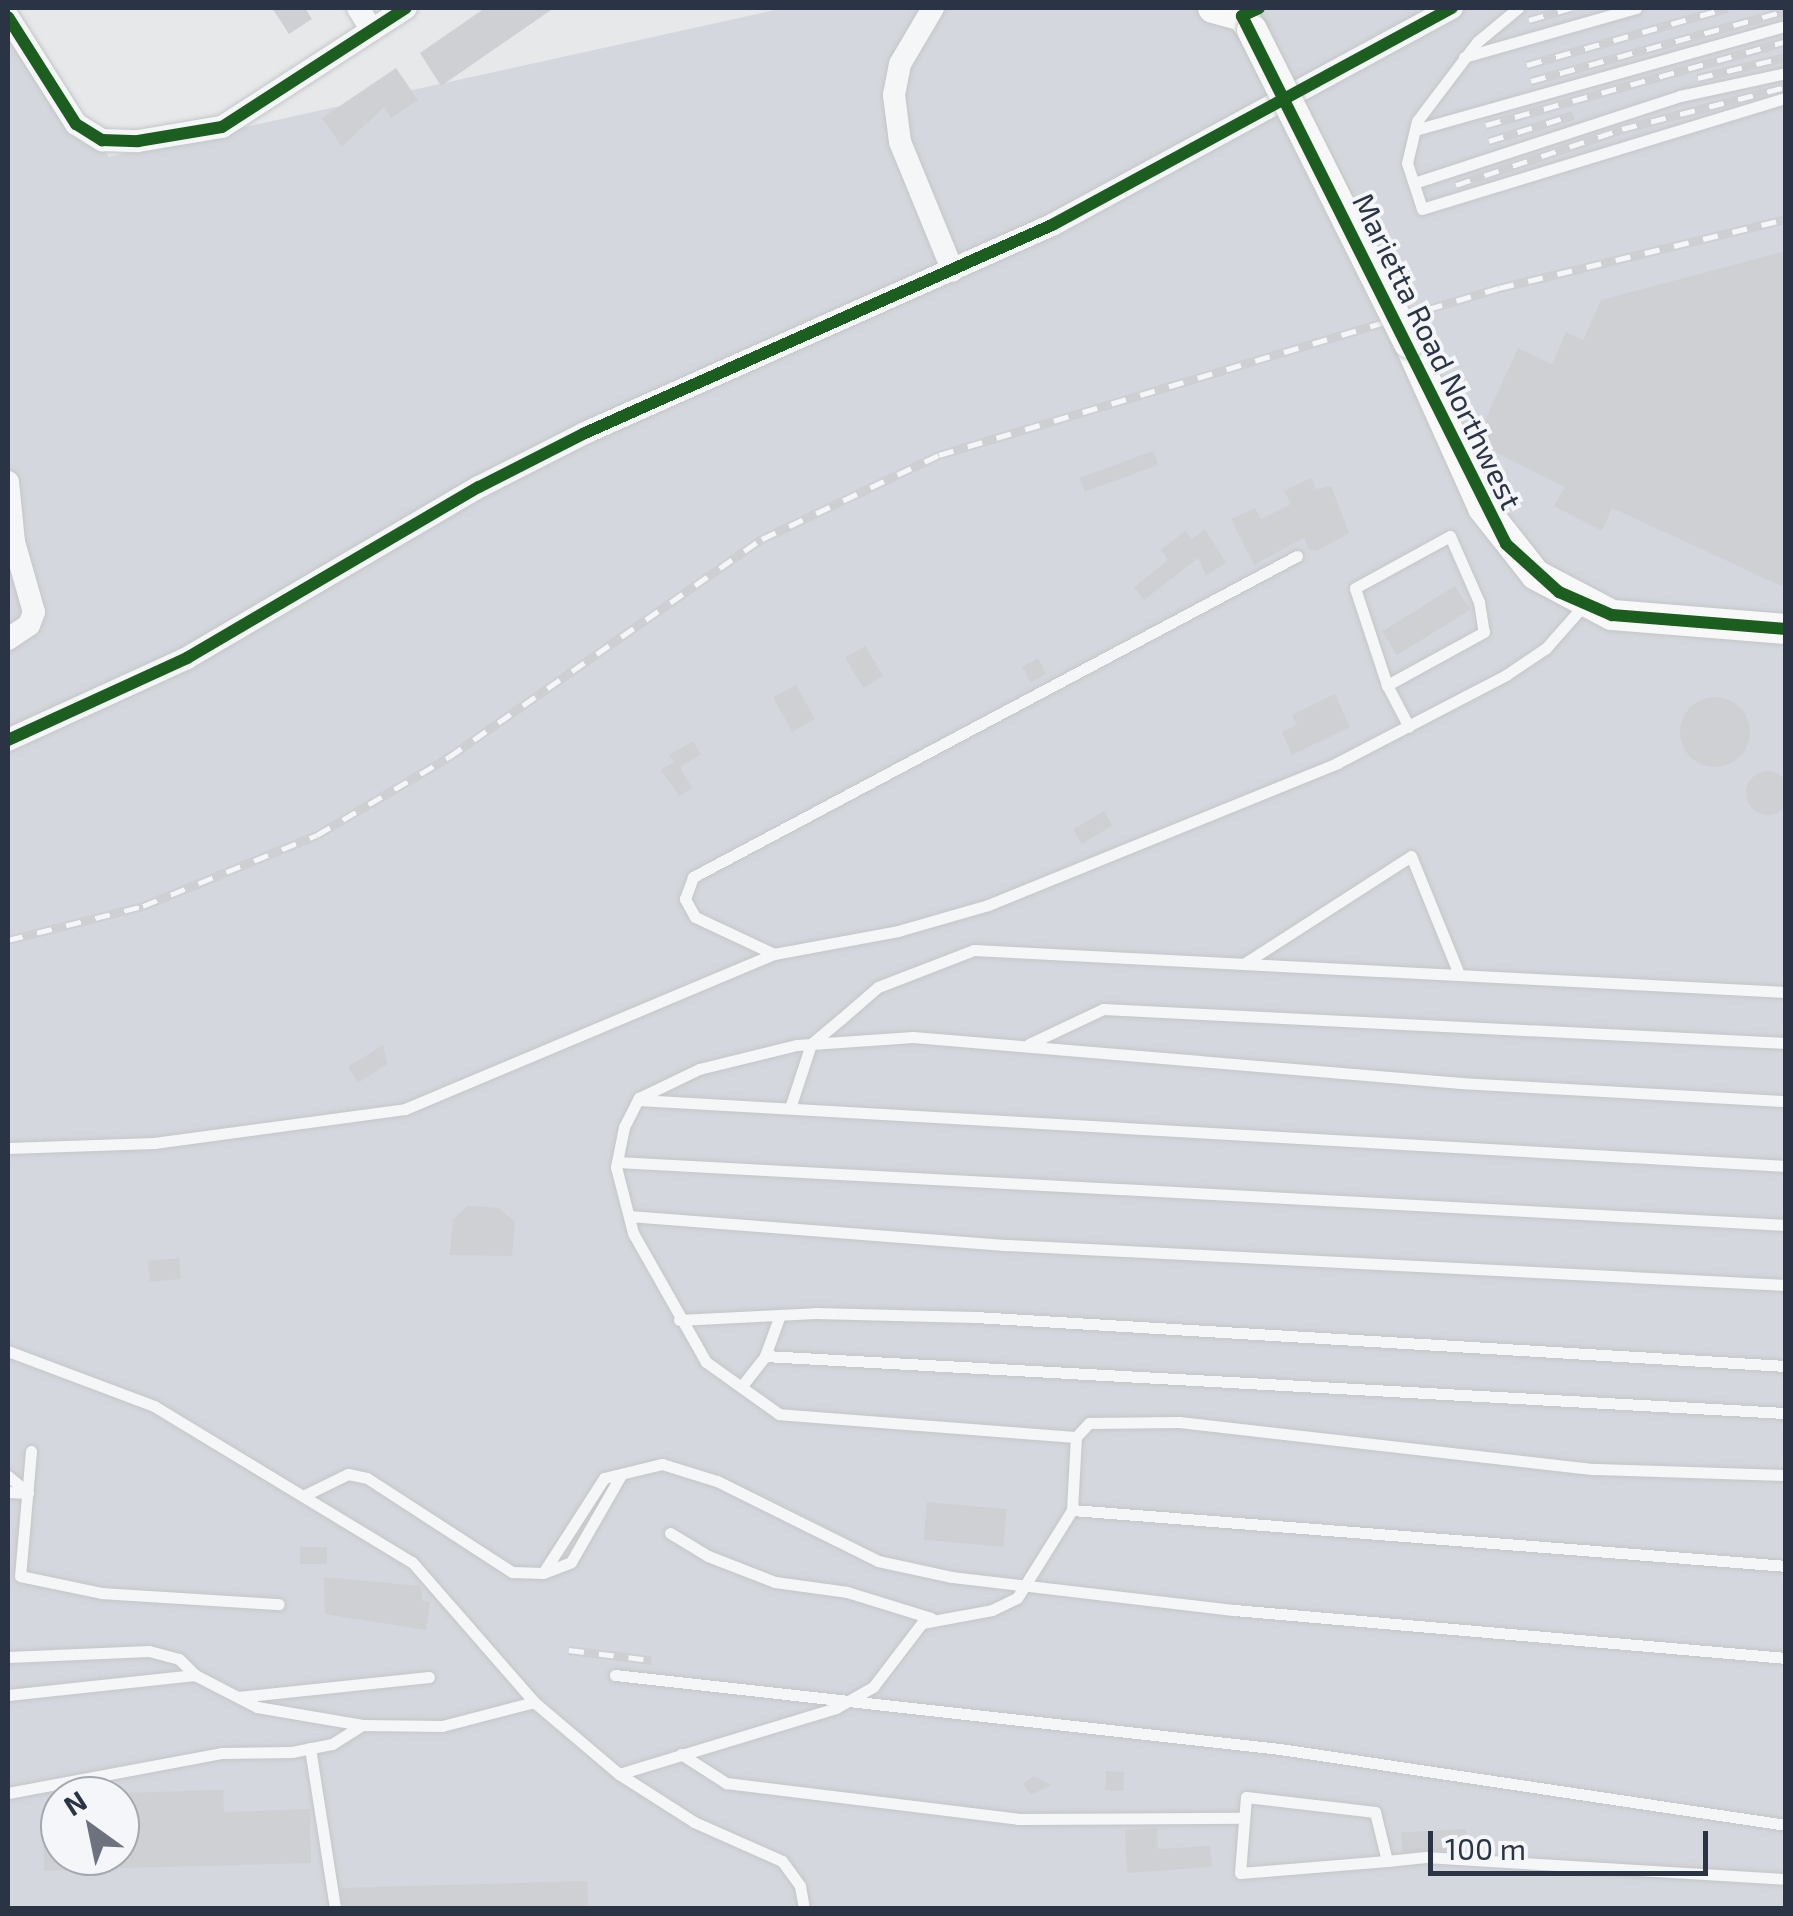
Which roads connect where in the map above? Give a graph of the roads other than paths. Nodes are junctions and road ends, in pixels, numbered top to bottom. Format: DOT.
graph roads {
  1 [pos="358,8"];
  2 [pos="406,8"];
  3 [pos="947,8"];
  4 [pos="1452,8"];
  5 [pos="1518,8"];
  6 [pos="1636,8"];
  7 [pos="930,15"];
  8 [pos="1242,15"];
  9 [pos="8,17"];
  10 [pos="1786,26"];
  11 [pos="372,30"];
  12 [pos="1464,57"];
  13 [pos="1786,73"];
  14 [pos="1786,98"];
  15 [pos="1415,130"];
  16 [pos="1414,183"];
  17 [pos="953,271"];
  18 [pos="8,482"];
  19 [pos="1297,556"];
  20 [pos="1584,604"];
  21 [pos="1786,629"];
  22 [pos="8,639"];
  23 [pos="1387,685"];
  24 [pos="1408,727"];
  25 [pos="10,733"];
  26 [pos="774,954"];
  27 [pos="1245,963"];
  28 [pos="1459,974"];
  29 [pos="1786,992"];
  30 [pos="1786,1043"];
  31 [pos="812,1044"];
  32 [pos="1025,1046"];
  33 [pos="638,1100"];
  34 [pos="1786,1101"];
  35 [pos="790,1108"];
  36 [pos="8,1148"];
  37 [pos="617,1162"];
  38 [pos="1786,1166"];
  39 [pos="628,1216"];
  40 [pos="1786,1226"];
  41 [pos="1786,1286"];
  42 [pos="780,1315"];
  43 [pos="679,1320"];
  44 [pos="8,1352"];
  45 [pos="765,1356"];
  46 [pos="1786,1366"];
  47 [pos="741,1387"];
  48 [pos="1786,1413"];
  49 [pos="1076,1436"];
  50 [pos="31,1451"];
  51 [pos="1786,1474"];
  52 [pos="621,1475"];
  53 [pos="8,1476"];
  54 [pos="8,1492"];
  55 [pos="28,1493"];
  56 [pos="303,1496"];
  57 [pos="1072,1510"];
  58 [pos="670,1533"];
  59 [pos="1786,1566"];
  60 [pos="543,1573"];
  61 [pos="1026,1584"];
  62 [pos="279,1604"];
  63 [pos="931,1618"];
  64 [pos="8,1657"];
  65 [pos="1786,1658"];
  66 [pos="195,1675"];
  67 [pos="614,1675"];
  68 [pos="429,1678"];
  69 [pos="8,1695"];
  70 [pos="234,1698"];
  71 [pos="534,1702"];
  72 [pos="846,1703"];
  73 [pos="362,1725"];
  74 [pos="310,1748"];
  75 [pos="681,1754"];
  76 [pos="619,1774"];
  77 [pos="8,1793"];
  78 [pos="1244,1818"];
  79 [pos="1786,1825"];
  80 [pos="1387,1861"];
  81 [pos="1786,1879"];
  82 [pos="335,1908"];
  83 [pos="804,1908"];
  1 -- 11 [label="street"];
  2 -- 11 [label="street"];
  3 -- 7 [label="street"];
  4 -- 17 [label="street"];
  5 -- 12 [label="lane"];
  6 -- 12 [label="lane"];
  7 -- 17 [label="street"];
  8 -- 20 [label="street, Marietta Road Northwest, bridge"];
  9 -- 11 [label="street"];
  10 -- 15 [label="lane"];
  12 -- 15 [label="lane"];
  13 -- 16 [label="lane"];
  14 -- 16 [label="lane"];
  15 -- 16 [label="lane"];
  17 -- 25 [label="street"];
  18 -- 22 [label="street"];
  19 -- 26 [label="lane"];
  20 -- 21 [label="street, Marietta Road Northwest"];
  20 -- 24 [label="lane"];
  23 -- 23 [label="lane"];
  23 -- 24 [label="lane"];
  24 -- 26 [label="lane"];
  26 -- 36 [label="lane"];
  27 -- 28 [label="lane"];
  27 -- 28 [label="lane"];
  27 -- 31 [label="lane"];
  28 -- 29 [label="lane"];
  30 -- 32 [label="lane"];
  31 -- 32 [label="lane"];
  31 -- 33 [label="lane"];
  31 -- 35 [label="lane"];
  32 -- 34 [label="lane"];
  33 -- 35 [label="lane"];
  33 -- 37 [label="lane"];
  35 -- 38 [label="lane"];
  37 -- 39 [label="lane"];
  37 -- 40 [label="lane"];
  39 -- 41 [label="lane"];
  39 -- 43 [label="lane"];
  42 -- 43 [label="lane"];
  42 -- 45 [label="lane"];
  42 -- 46 [label="lane"];
  43 -- 47 [label="lane"];
  44 -- 56 [label="lane"];
  45 -- 47 [label="lane"];
  45 -- 48 [label="lane"];
  47 -- 49 [label="lane"];
  49 -- 51 [label="lane"];
  49 -- 57 [label="lane"];
  50 -- 55 [label="lane"];
  52 -- 60 [label="lane"];
  52 -- 60 [label="lane"];
  52 -- 61 [label="lane"];
  53 -- 55 [label="lane"];
  54 -- 55 [label="lane"];
  55 -- 62 [label="lane"];
  56 -- 60 [label="lane"];
  56 -- 71 [label="lane"];
  57 -- 59 [label="lane"];
  57 -- 61 [label="lane"];
  58 -- 63 [label="lane"];
  61 -- 63 [label="lane"];
  61 -- 65 [label="lane"];
  63 -- 72 [label="lane"];
  64 -- 66 [label="lane"];
  66 -- 69 [label="lane"];
  66 -- 70 [label="lane"];
  67 -- 72 [label="lane"];
  68 -- 70 [label="lane"];
  70 -- 73 [label="lane"];
  71 -- 73 [label="lane"];
  71 -- 76 [label="lane"];
  72 -- 75 [label="lane"];
  72 -- 79 [label="lane"];
  73 -- 74 [label="lane"];
  74 -- 77 [label="lane"];
  74 -- 82 [label="lane"];
  75 -- 76 [label="lane"];
  75 -- 78 [label="lane"];
  76 -- 83 [label="lane"];
  78 -- 80 [label="lane"];
  78 -- 80 [label="lane"];
  80 -- 81 [label="lane"];
}
